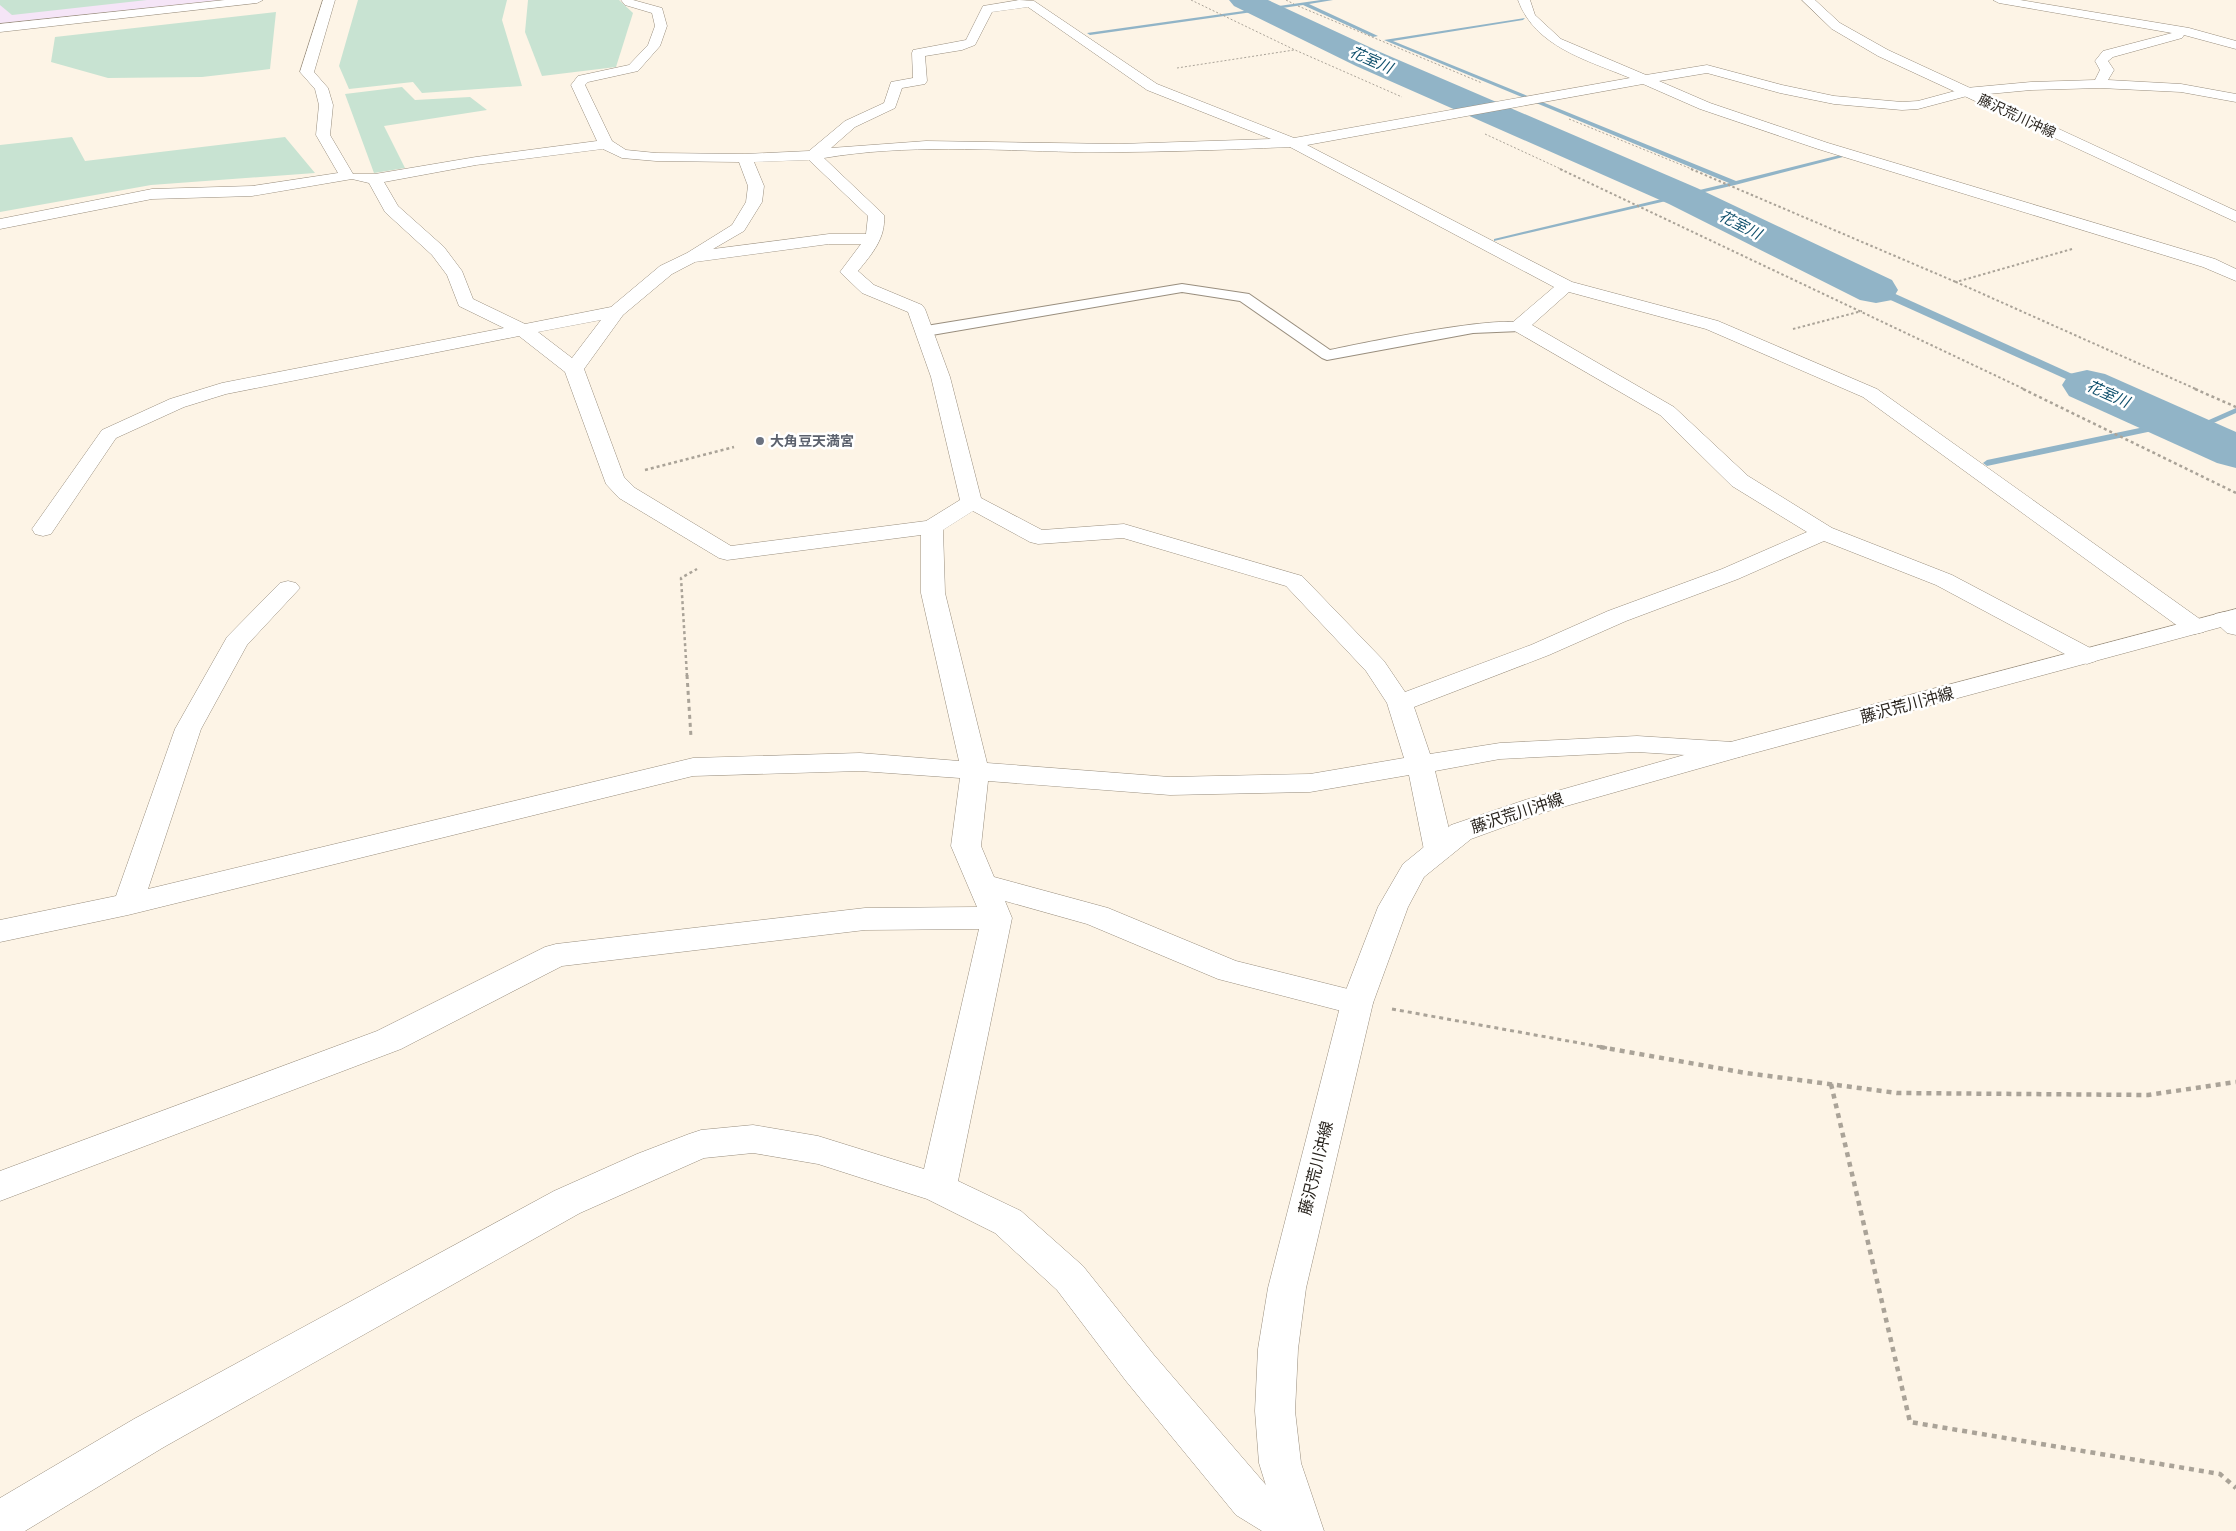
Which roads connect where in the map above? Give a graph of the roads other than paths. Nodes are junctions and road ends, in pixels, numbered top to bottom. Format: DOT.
graph roads {
  1 [pos="257,0"];
  2 [pos="330,0"];
  3 [pos="627,0"];
  4 [pos="1524,0"];
  5 [pos="1808,0"];
  6 [pos="1999,0"];
  7 [pos="1027,1"];
  8 [pos="2143,12"];
  9 [pos="0,28"];
  10 [pos="2189,32"];
  11 [pos="2236,45"];
  12 [pos="1646,80"];
  13 [pos="2100,84"];
  14 [pos="1966,92"];
  15 [pos="2236,98"];
  16 [pos="1293,143"];
  17 [pos="606,144"];
  18 [pos="813,155"];
  19 [pos="745,158"];
  20 [pos="347,176"];
  21 [pos="375,179"];
  22 [pos="2236,217"];
  23 [pos="0,224"];
  24 [pos="873,239"];
  25 [pos="691,257"];
  26 [pos="2236,276"];
  27 [pos="1566,286"];
  28 [pos="617,311"];
  29 [pos="1520,326"];
  30 [pos="524,330"];
  31 [pos="926,331"];
  32 [pos="574,369"];
  33 [pos="972,502"];
  34 [pos="932,527"];
  35 [pos="43,528"];
  36 [pos="1824,533"];
  37 [pos="288,588"];
  38 [pos="2232,621"];
  39 [pos="2195,627"];
  40 [pos="2087,656"];
  41 [pos="1400,702"];
  42 [pos="1733,750"];
  43 [pos="1420,764"];
  44 [pos="975,770"];
  45 [pos="1439,850"];
  46 [pos="981,884"];
  47 [pos="128,904"];
  48 [pos="997,918"];
  49 [pos="0,931"];
  50 [pos="1357,1003"];
  51 [pos="0,1186"];
  52 [pos="938,1188"];
  53 [pos="0,1522"];
  54 [pos="1301,1531"];
  1 -- 9 [label="street"];
  2 -- 20 [label="street"];
  3 -- 17 [label="street"];
  4 -- 12 [label="street"];
  5 -- 14 [label="street, 藤沢荒川沖線"];
  6 -- 10 [label="street"];
  7 -- 16 [label="street"];
  7 -- 18 [label="street"];
  8 -- 10 [label="street"];
  10 -- 11 [label="street"];
  10 -- 13 [label="street"];
  12 -- 14 [label="street"];
  12 -- 16 [label="street"];
  12 -- 26 [label="street"];
  13 -- 14 [label="street"];
  13 -- 15 [label="street"];
  14 -- 22 [label="street, 藤沢荒川沖線"];
  16 -- 18 [label="street"];
  16 -- 27 [label="street"];
  17 -- 19 [label="street"];
  17 -- 21 [label="street"];
  18 -- 19 [label="street"];
  18 -- 24 [label="street"];
  19 -- 25 [label="street"];
  20 -- 21 [label="street"];
  20 -- 23 [label="street"];
  21 -- 30 [label="street"];
  24 -- 25 [label="street"];
  24 -- 31 [label="street"];
  25 -- 28 [label="street"];
  27 -- 29 [label="street"];
  27 -- 39 [label="street"];
  28 -- 30 [label="street"];
  28 -- 32 [label="street"];
  29 -- 31 [label="lane"];
  29 -- 36 [label="street"];
  30 -- 32 [label="street"];
  30 -- 35 [label="street"];
  31 -- 33 [label="street"];
  32 -- 34 [label="street"];
  33 -- 34 [label="street"];
  33 -- 41 [label="street"];
  34 -- 44 [label="street"];
  36 -- 40 [label="street"];
  36 -- 41 [label="street"];
  37 -- 47 [label="street"];
  38 -- 39 [label="street, 藤沢荒川沖線"];
  39 -- 40 [label="street, 藤沢荒川沖線"];
  40 -- 42 [label="street, 藤沢荒川沖線"];
  41 -- 43 [label="street"];
  42 -- 43 [label="street"];
  42 -- 45 [label="street, 藤沢荒川沖線"];
  43 -- 44 [label="street"];
  43 -- 45 [label="street"];
  44 -- 46 [label="street"];
  44 -- 47 [label="street"];
  45 -- 50 [label="street, 藤沢荒川沖線"];
  46 -- 48 [label="street"];
  46 -- 50 [label="street"];
  47 -- 49 [label="street"];
  48 -- 51 [label="street"];
  48 -- 52 [label="street"];
  50 -- 54 [label="street, 藤沢荒川沖線"];
  52 -- 53 [label="street"];
  52 -- 54 [label="street"];
}
